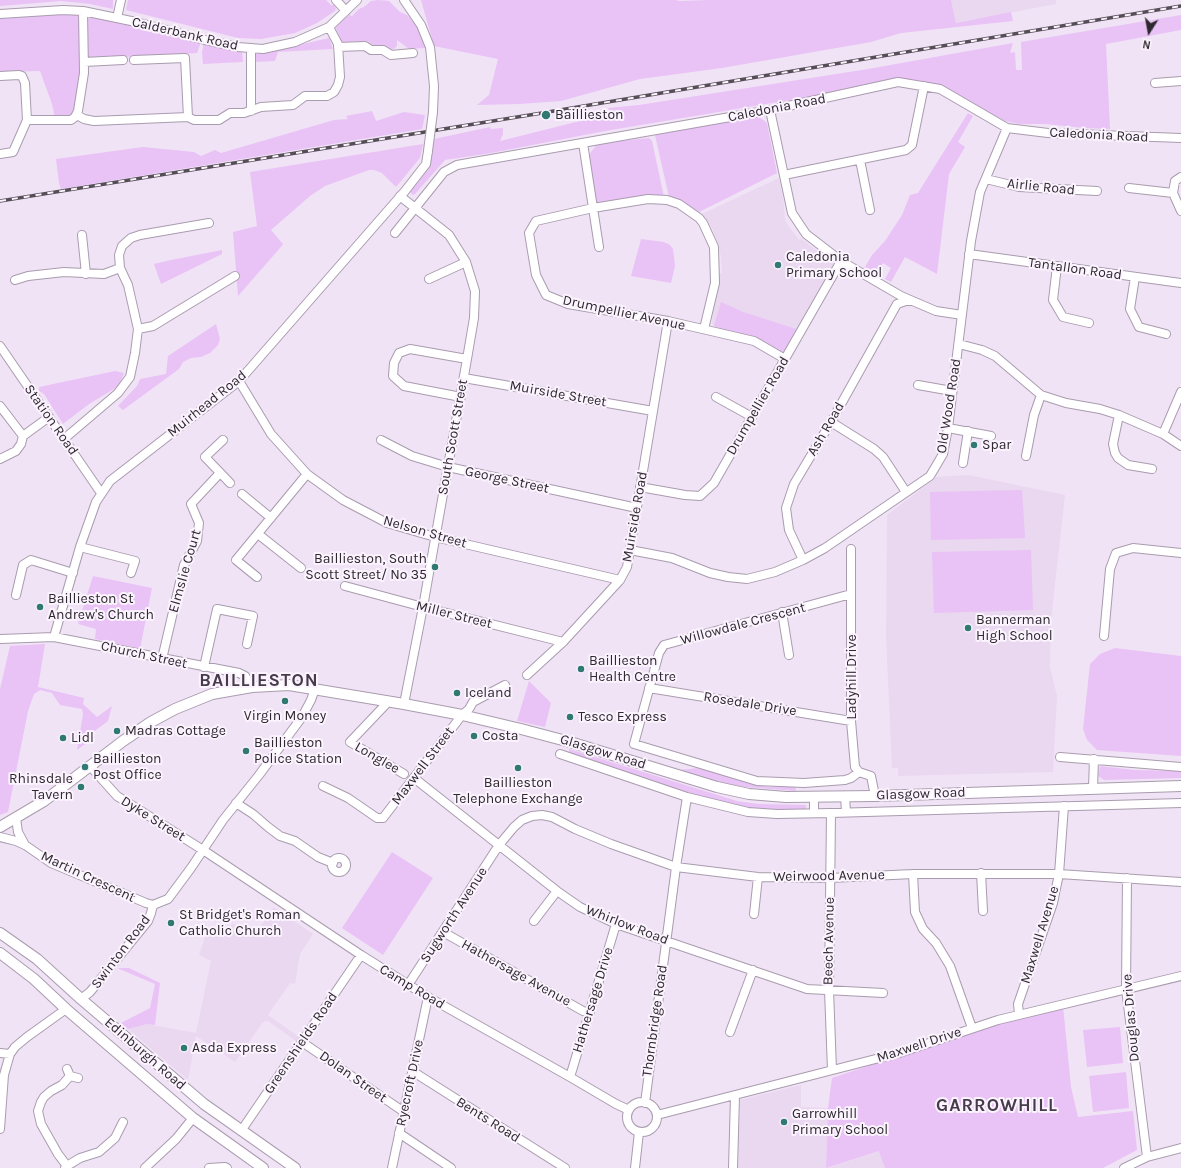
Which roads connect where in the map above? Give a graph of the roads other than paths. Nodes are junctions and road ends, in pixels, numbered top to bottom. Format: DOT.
graph roads {
  1 [pos="121,0"];
  2 [pos="336,0"];
  3 [pos="357,0"];
  4 [pos="404,0"];
  5 [pos="83,11"];
  6 [pos="346,11"];
  7 [pos="0,14"];
  8 [pos="117,18"];
  9 [pos="329,27"];
  10 [pos="338,47"];
  11 [pos="250,48"];
  12 [pos="413,53"];
  13 [pos="123,60"];
  14 [pos="134,60"];
  15 [pos="84,62"];
  16 [pos="0,76"];
  17 [pos="1181,81"];
  18 [pos="1155,83"];
  19 [pos="924,86"];
  20 [pos="770,110"];
  21 [pos="251,112"];
  22 [pos="76,115"];
  23 [pos="188,117"];
  24 [pos="27,120"];
  25 [pos="1007,128"];
  26 [pos="1181,138"];
  27 [pos="583,143"];
  28 [pos="0,154"];
  29 [pos="860,160"];
  30 [pos="784,176"];
  31 [pos="1181,177"];
  32 [pos="986,179"];
  33 [pos="1129,188"];
  34 [pos="1097,191"];
  35 [pos="1173,193"];
  36 [pos="400,196"];
  37 [pos="415,208"];
  38 [pos="593,208"];
  39 [pos="870,210"];
  40 [pos="1181,211"];
  41 [pos="209,223"];
  42 [pos="396,233"];
  43 [pos="82,235"];
  44 [pos="599,247"];
  45 [pos="969,254"];
  46 [pos="841,260"];
  47 [pos="466,262"];
  48 [pos="1057,266"];
  49 [pos="120,268"];
  50 [pos="86,274"];
  51 [pos="235,276"];
  52 [pos="1135,277"];
  53 [pos="429,279"];
  54 [pos="15,280"];
  55 [pos="1181,283"];
  56 [pos="894,292"];
  57 [pos="910,300"];
  58 [pos="897,304"];
  59 [pos="962,315"];
  60 [pos="668,321"];
  61 [pos="1090,323"];
  62 [pos="138,329"];
  63 [pos="704,329"];
  64 [pos="1166,334"];
  65 [pos="959,344"];
  66 [pos="0,347"];
  67 [pos="467,359"];
  68 [pos="785,359"];
  69 [pos="464,378"];
  70 [pos="239,381"];
  71 [pos="918,385"];
  72 [pos="952,392"];
  73 [pos="1181,392"];
  74 [pos="1041,395"];
  75 [pos="461,397"];
  76 [pos="716,397"];
  77 [pos="0,406"];
  78 [pos="653,410"];
  79 [pos="1119,415"];
  80 [pos="49,417"];
  81 [pos="752,417"];
  82 [pos="831,422"];
  83 [pos="948,428"];
  84 [pos="968,431"];
  85 [pos="1163,434"];
  86 [pos="23,436"];
  87 [pos="992,436"];
  88 [pos="64,438"];
  89 [pos="223,440"];
  90 [pos="381,440"];
  91 [pos="1181,446"];
  92 [pos="1029,452"];
  93 [pos="0,459"];
  94 [pos="963,464"];
  95 [pos="448,467"];
  96 [pos="1147,471"];
  97 [pos="220,473"];
  98 [pos="307,474"];
  99 [pos="230,483"];
  100 [pos="640,487"];
  101 [pos="906,492"];
  102 [pos="101,493"];
  103 [pos="242,494"];
  104 [pos="637,508"];
  105 [pos="271,518"];
  106 [pos="258,534"];
  107 [pos="435,537"];
  108 [pos="80,547"];
  109 [pos="851,548"];
  110 [pos="630,550"];
  111 [pos="1181,553"];
  112 [pos="803,560"];
  113 [pos="301,568"];
  114 [pos="73,573"];
  115 [pos="131,573"];
  116 [pos="257,577"];
  117 [pos="620,580"];
  118 [pos="345,586"];
  119 [pos="852,594"];
  120 [pos="16,595"];
  121 [pos="423,607"];
  122 [pos="782,612"];
  123 [pos="1104,636"];
  124 [pos="54,637"];
  125 [pos="0,639"];
  126 [pos="563,642"];
  127 [pos="247,644"];
  128 [pos="789,655"];
  129 [pos="162,659"];
  130 [pos="204,667"];
  131 [pos="526,675"];
  132 [pos="505,685"];
  133 [pos="252,688"];
  134 [pos="649,688"];
  135 [pos="315,689"];
  136 [pos="389,701"];
  137 [pos="404,704"];
  138 [pos="462,715"];
  139 [pos="851,721"];
  140 [pos="560,754"];
  141 [pos="1060,756"];
  142 [pos="1094,759"];
  143 [pos="90,766"];
  144 [pos="1181,767"];
  145 [pos="859,772"];
  146 [pos="404,774"];
  147 [pos="414,778"];
  148 [pos="323,786"];
  149 [pos="1181,786"];
  150 [pos="1093,788"];
  151 [pos="814,796"];
  152 [pos="845,796"];
  153 [pos="875,796"];
  154 [pos="687,797"];
  155 [pos="236,803"];
  156 [pos="1181,803"];
  157 [pos="1064,806"];
  158 [pos="846,812"];
  159 [pos="814,813"];
  160 [pos="831,813"];
  161 [pos="16,818"];
  162 [pos="0,827"];
  163 [pos="0,837"];
  164 [pos="25,845"];
  165 [pos="499,845"];
  166 [pos="204,850"];
  167 [pos="333,863"];
  168 [pos="676,867"];
  169 [pos="981,873"];
  170 [pos="913,874"];
  171 [pos="1059,874"];
  172 [pos="758,877"];
  173 [pos="830,878"];
  174 [pos="1126,878"];
  175 [pos="1181,882"];
  176 [pos="557,891"];
  177 [pos="153,905"];
  178 [pos="983,911"];
  179 [pos="754,914"];
  180 [pos="534,921"];
  181 [pos="616,924"];
  182 [pos="443,932"];
  183 [pos="0,934"];
  184 [pos="666,941"];
  185 [pos="0,953"];
  186 [pos="361,955"];
  187 [pos="753,970"];
  188 [pos="1181,976"];
  189 [pos="408,985"];
  190 [pos="1126,989"];
  191 [pos="829,990"];
  192 [pos="883,993"];
  193 [pos="428,997"];
  194 [pos="82,999"];
  195 [pos="66,1009"];
  196 [pos="590,1013"];
  197 [pos="1019,1014"];
  198 [pos="972,1028"];
  199 [pos="730,1032"];
  200 [pos="302,1042"];
  201 [pos="0,1053"];
  202 [pos="10,1054"];
  203 [pos="832,1070"];
  204 [pos="412,1071"];
  205 [pos="72,1074"];
  206 [pos="570,1077"];
  207 [pos="735,1096"];
  208 [pos="645,1103"];
  209 [pos="204,1104"];
  210 [pos="629,1110"];
  211 [pos="404,1112"];
  212 [pos="657,1115"];
  213 [pos="193,1118"];
  214 [pos="123,1122"];
  215 [pos="0,1129"];
  216 [pos="241,1131"];
  217 [pos="640,1132"];
  218 [pos="399,1133"];
  219 [pos="260,1144"];
  220 [pos="1181,1148"];
  221 [pos="1147,1157"];
  222 [pos="249,1158"];
  223 [pos="66,1167"];
  224 [pos="145,1168"];
  225 [pos="209,1168"];
  226 [pos="227,1168"];
  227 [pos="263,1168"];
  228 [pos="295,1168"];
  229 [pos="392,1168"];
  230 [pos="451,1168"];
  231 [pos="565,1168"];
  232 [pos="636,1168"];
  233 [pos="733,1168"];
  234 [pos="1124,1168"];
  1 -- 8 [label="street"];
  2 -- 6 [label="street"];
  3 -- 6 [label="street, Calderbank Road"];
  4 -- 36 [label="street, Muirhead Road, bridge"];
  5 -- 7 [label="street, Calderbank Road"];
  5 -- 8 [label="street, Calderbank Road"];
  5 -- 15 [label="street"];
  6 -- 9 [label="street, Calderbank Road"];
  8 -- 11 [label="street, Calderbank Road"];
  9 -- 10 [label="street"];
  9 -- 11 [label="street, Calderbank Road"];
  10 -- 12 [label="street"];
  10 -- 21 [label="street"];
  11 -- 21 [label="street"];
  13 -- 15 [label="street"];
  14 -- 23 [label="street"];
  15 -- 22 [label="street"];
  16 -- 24 [label="street"];
  17 -- 18 [label="street"];
  19 -- 20 [label="street, Caledonia Road"];
  19 -- 25 [label="street, Caledonia Road"];
  19 -- 29 [label="street"];
  20 -- 27 [label="street, Caledonia Road"];
  20 -- 30 [label="street"];
  21 -- 23 [label="street"];
  22 -- 23 [label="street"];
  22 -- 24 [label="street"];
  24 -- 28 [label="street"];
  25 -- 26 [label="street, Caledonia Road"];
  25 -- 32 [label="street, Old Wood Road"];
  27 -- 37 [label="street, Caledonia Road"];
  27 -- 38 [label="street"];
  29 -- 30 [label="street"];
  29 -- 39 [label="street"];
  30 -- 46 [label="street"];
  31 -- 35 [label="street"];
  32 -- 34 [label="street, Airlie Road"];
  32 -- 45 [label="street, Old Wood Road"];
  33 -- 35 [label="street"];
  35 -- 40 [label="street"];
  36 -- 37 [label="street, South Scott Street"];
  36 -- 70 [label="street, Muirhead Road"];
  37 -- 42 [label="street, Caledonia Road"];
  37 -- 47 [label="street, South Scott Street"];
  38 -- 44 [label="street"];
  38 -- 60 [label="street, Drumpellier Avenue"];
  38 -- 63 [label="street, Drumpellier Avenue"];
  41 -- 49 [label="street"];
  43 -- 50 [label="street"];
  45 -- 48 [label="street, Tantallon Road"];
  45 -- 59 [label="street, Old Wood Road"];
  46 -- 56 [label="street"];
  46 -- 68 [label="street, Drumpellier Road"];
  47 -- 53 [label="street"];
  47 -- 67 [label="street, South Scott Street"];
  48 -- 52 [label="street, Tantallon Road"];
  48 -- 61 [label="street"];
  49 -- 50 [label="street"];
  49 -- 62 [label="street"];
  50 -- 54 [label="street"];
  51 -- 62 [label="street"];
  52 -- 55 [label="street, Tantallon Road"];
  52 -- 64 [label="street"];
  56 -- 57 [label="street"];
  56 -- 58 [label="street"];
  57 -- 58 [label="street"];
  57 -- 59 [label="street"];
  58 -- 82 [label="street, Ash Road"];
  59 -- 65 [label="street, Old Wood Road"];
  60 -- 63 [label="street, Drumpellier Avenue"];
  60 -- 78 [label="street, Muirside Road"];
  62 -- 88 [label="street"];
  63 -- 68 [label="street, Drumpellier Avenue"];
  65 -- 72 [label="street, Old Wood Road"];
  65 -- 74 [label="street"];
  66 -- 80 [label="street, Station Road"];
  67 -- 69 [label="street, South Scott Street"];
  67 -- 75 [label="street"];
  68 -- 81 [label="street, Drumpellier Road"];
  69 -- 75 [label="street, South Scott Street"];
  69 -- 78 [label="street, Muirside Street"];
  70 -- 98 [label="street, Nelson Street"];
  70 -- 102 [label="street, Muirhead Road"];
  71 -- 72 [label="street"];
  72 -- 83 [label="street, Old Wood Road"];
  73 -- 85 [label="street"];
  74 -- 79 [label="street"];
  74 -- 92 [label="street"];
  75 -- 95 [label="street, South Scott Street"];
  76 -- 81 [label="street"];
  77 -- 86 [label="street"];
  78 -- 100 [label="street, Muirside Road"];
  79 -- 85 [label="street"];
  79 -- 96 [label="street"];
  80 -- 86 [label="street"];
  80 -- 88 [label="street, Station Road"];
  81 -- 100 [label="street, Drumpellier Road"];
  82 -- 101 [label="street"];
  82 -- 112 [label="street, Ash Road"];
  83 -- 84 [label="street"];
  83 -- 101 [label="street, Old Wood Road"];
  84 -- 87 [label="street"];
  84 -- 94 [label="street"];
  85 -- 91 [label="street"];
  86 -- 93 [label="street"];
  88 -- 102 [label="street, Station Road"];
  89 -- 97 [label="street"];
  90 -- 95 [label="street, George Street"];
  95 -- 104 [label="street, George Street"];
  95 -- 107 [label="street, South Scott Street"];
  97 -- 99 [label="street"];
  97 -- 129 [label="street, Elmslie Court"];
  98 -- 105 [label="street"];
  98 -- 107 [label="street, Nelson Street"];
  100 -- 104 [label="street, Muirside Road"];
  101 -- 112 [label="street, Old Wood Road"];
  102 -- 108 [label="street, Muirhead Road"];
  103 -- 105 [label="street"];
  104 -- 110 [label="street, Muirside Road"];
  105 -- 106 [label="street"];
  106 -- 113 [label="street"];
  106 -- 116 [label="street"];
  107 -- 117 [label="street, Nelson Street"];
  107 -- 121 [label="street, South Scott Street"];
  108 -- 114 [label="street, Muirhead Road"];
  108 -- 115 [label="street"];
  109 -- 119 [label="street, Ladyhill Drive"];
  110 -- 112 [label="street, Old Wood Road"];
  110 -- 117 [label="street, Muirside Road"];
  111 -- 123 [label="street"];
  114 -- 120 [label="street"];
  114 -- 124 [label="street, Muirhead Road"];
  117 -- 126 [label="street, Muirside Road"];
  118 -- 121 [label="street, Miller Street"];
  119 -- 122 [label="street, Willowdale Crescent"];
  119 -- 139 [label="street, Ladyhill Drive"];
  121 -- 126 [label="street, Miller Street"];
  121 -- 137 [label="street, South Scott Street"];
  122 -- 128 [label="street"];
  122 -- 134 [label="street, Willowdale Crescent"];
  124 -- 125 [label="street, Church Street"];
  124 -- 129 [label="street, Church Street"];
  126 -- 131 [label="street, Muirside Road"];
  127 -- 130 [label="street"];
  129 -- 130 [label="street, Church Street"];
  130 -- 133 [label="street, Church Street"];
  132 -- 138 [label="street, Maxwell Street"];
  133 -- 135 [label="main road, Glasgow Road"];
  133 -- 143 [label="main road, Glasgow Road"];
  134 -- 139 [label="street, Rosedale Drive"];
  134 -- 145 [label="street, Willowdale Crescent"];
  135 -- 136 [label="main road, Glasgow Road"];
  135 -- 155 [label="street, Swinton Road"];
  136 -- 137 [label="main road, Glasgow Road"];
  136 -- 146 [label="street, Longlee"];
  137 -- 138 [label="main road, Glasgow Road"];
  138 -- 147 [label="street, Maxwell Street"];
  138 -- 151 [label="main road, Glasgow Road"];
  139 -- 145 [label="street, Ladyhill Drive"];
  140 -- 154 [label="street, Glasgow Road"];
  141 -- 142 [label="street"];
  142 -- 144 [label="street"];
  142 -- 150 [label="street"];
  143 -- 161 [label="main road, Glasgow Road"];
  143 -- 166 [label="street, Dyke Street"];
  145 -- 153 [label="street"];
  147 -- 148 [label="street, Maxwell Street"];
  147 -- 165 [label="street, Whirlow Road"];
  149 -- 150 [label="main road, Glasgow Road"];
  150 -- 153 [label="main road, Glasgow Road"];
  151 -- 152 [label="main road, Glasgow Road"];
  151 -- 159 [label="street"];
  152 -- 153 [label="main road, Glasgow Road"];
  152 -- 158 [label="street"];
  154 -- 159 [label="street, Glasgow Road"];
  154 -- 168 [label="street, Thornbridge Road"];
  155 -- 166 [label="street, Swinton Road"];
  155 -- 167 [label="street"];
  156 -- 157 [label="street, Glasgow Road"];
  157 -- 158 [label="street, Glasgow Road"];
  157 -- 171 [label="street, Maxwell Avenue"];
  158 -- 160 [label="street, Glasgow Road"];
  159 -- 160 [label="street, Glasgow Road"];
  160 -- 173 [label="street, Beech Avenue"];
  161 -- 162 [label="main road, Glasgow Road"];
  161 -- 164 [label="street, Martin Crescent"];
  163 -- 164 [label="street, Martin Crescent"];
  164 -- 177 [label="street, Martin Crescent"];
  165 -- 168 [label="street, Weirwood Avenue"];
  165 -- 176 [label="street, Whirlow Road"];
  165 -- 182 [label="street, Sugworth Avenue"];
  166 -- 177 [label="street, Swinton Road"];
  166 -- 186 [label="street, Camp Road"];
  168 -- 172 [label="street, Weirwood Avenue"];
  168 -- 184 [label="street, Thornbridge Road"];
  169 -- 170 [label="street, Weirwood Avenue"];
  169 -- 171 [label="street, Weirwood Avenue"];
  169 -- 178 [label="street"];
  170 -- 173 [label="street, Weirwood Avenue"];
  170 -- 198 [label="street"];
  171 -- 174 [label="street, Weirwood Avenue"];
  171 -- 197 [label="street, Maxwell Avenue"];
  172 -- 173 [label="street, Weirwood Avenue"];
  172 -- 179 [label="street"];
  173 -- 191 [label="street, Beech Avenue"];
  174 -- 175 [label="street, Weirwood Avenue"];
  174 -- 190 [label="street, Douglas Drive"];
  176 -- 180 [label="street"];
  176 -- 181 [label="street, Whirlow Road"];
  177 -- 194 [label="street, Swinton Road"];
  181 -- 184 [label="street, Whirlow Road"];
  181 -- 196 [label="street, Hathersage Drive"];
  182 -- 189 [label="street, Sugworth Avenue"];
  182 -- 196 [label="street, Hathersage Avenue"];
  183 -- 194 [label="main road, Edinburgh Road"];
  184 -- 187 [label="street, Whirlow Road"];
  184 -- 208 [label="street, Thornbridge Road"];
  185 -- 195 [label="main road, Edinburgh Road"];
  186 -- 189 [label="street, Camp Road"];
  186 -- 200 [label="street, Greenshields Road"];
  187 -- 191 [label="street, Whirlow Road"];
  187 -- 199 [label="street"];
  188 -- 190 [label="street, Maxwell Drive"];
  189 -- 193 [label="street, Camp Road"];
  190 -- 197 [label="street, Maxwell Drive"];
  190 -- 221 [label="street, Douglas Drive"];
  191 -- 192 [label="street, Whirlow Road"];
  191 -- 203 [label="street, Beech Avenue"];
  193 -- 204 [label="street, Ryecroft Drive"];
  193 -- 206 [label="street, Camp Road"];
  194 -- 195 [label="main road"];
  194 -- 209 [label="main road, Edinburgh Road"];
  195 -- 202 [label="street"];
  195 -- 213 [label="main road, Edinburgh Road"];
  196 -- 206 [label="street, Hathersage Drive"];
  197 -- 198 [label="street, Maxwell Drive"];
  198 -- 203 [label="street, Maxwell Drive"];
  200 -- 211 [label="street, Dolan Street"];
  200 -- 216 [label="street, Greenshields Road"];
  201 -- 202 [label="street"];
  202 -- 215 [label="street"];
  203 -- 207 [label="street, Maxwell Drive"];
  204 -- 211 [label="street, Ryecroft Drive"];
  204 -- 231 [label="street, Bents Road"];
  205 -- 223 [label="street"];
  206 -- 210 [label="street, Camp Road"];
  207 -- 212 [label="street, Maxwell Drive"];
  207 -- 233 [label="street"];
  208 -- 210 [label="street"];
  208 -- 212 [label="street"];
  209 -- 213 [label="main road"];
  209 -- 216 [label="main road, Edinburgh Road"];
  210 -- 217 [label="street"];
  211 -- 218 [label="street, Ryecroft Drive"];
  212 -- 217 [label="street"];
  213 -- 222 [label="main road, Edinburgh Road"];
  213 -- 224 [label="street"];
  214 -- 223 [label="street"];
  216 -- 219 [label="main road, Edinburgh Road"];
  217 -- 232 [label="street"];
  218 -- 229 [label="street, Ryecroft Drive"];
  218 -- 230 [label="street"];
  219 -- 222 [label="main road"];
  219 -- 228 [label="main road, Edinburgh Road"];
  220 -- 221 [label="street"];
  221 -- 234 [label="street"];
  222 -- 227 [label="main road, Edinburgh Road"];
  225 -- 226 [label="street"];
}
